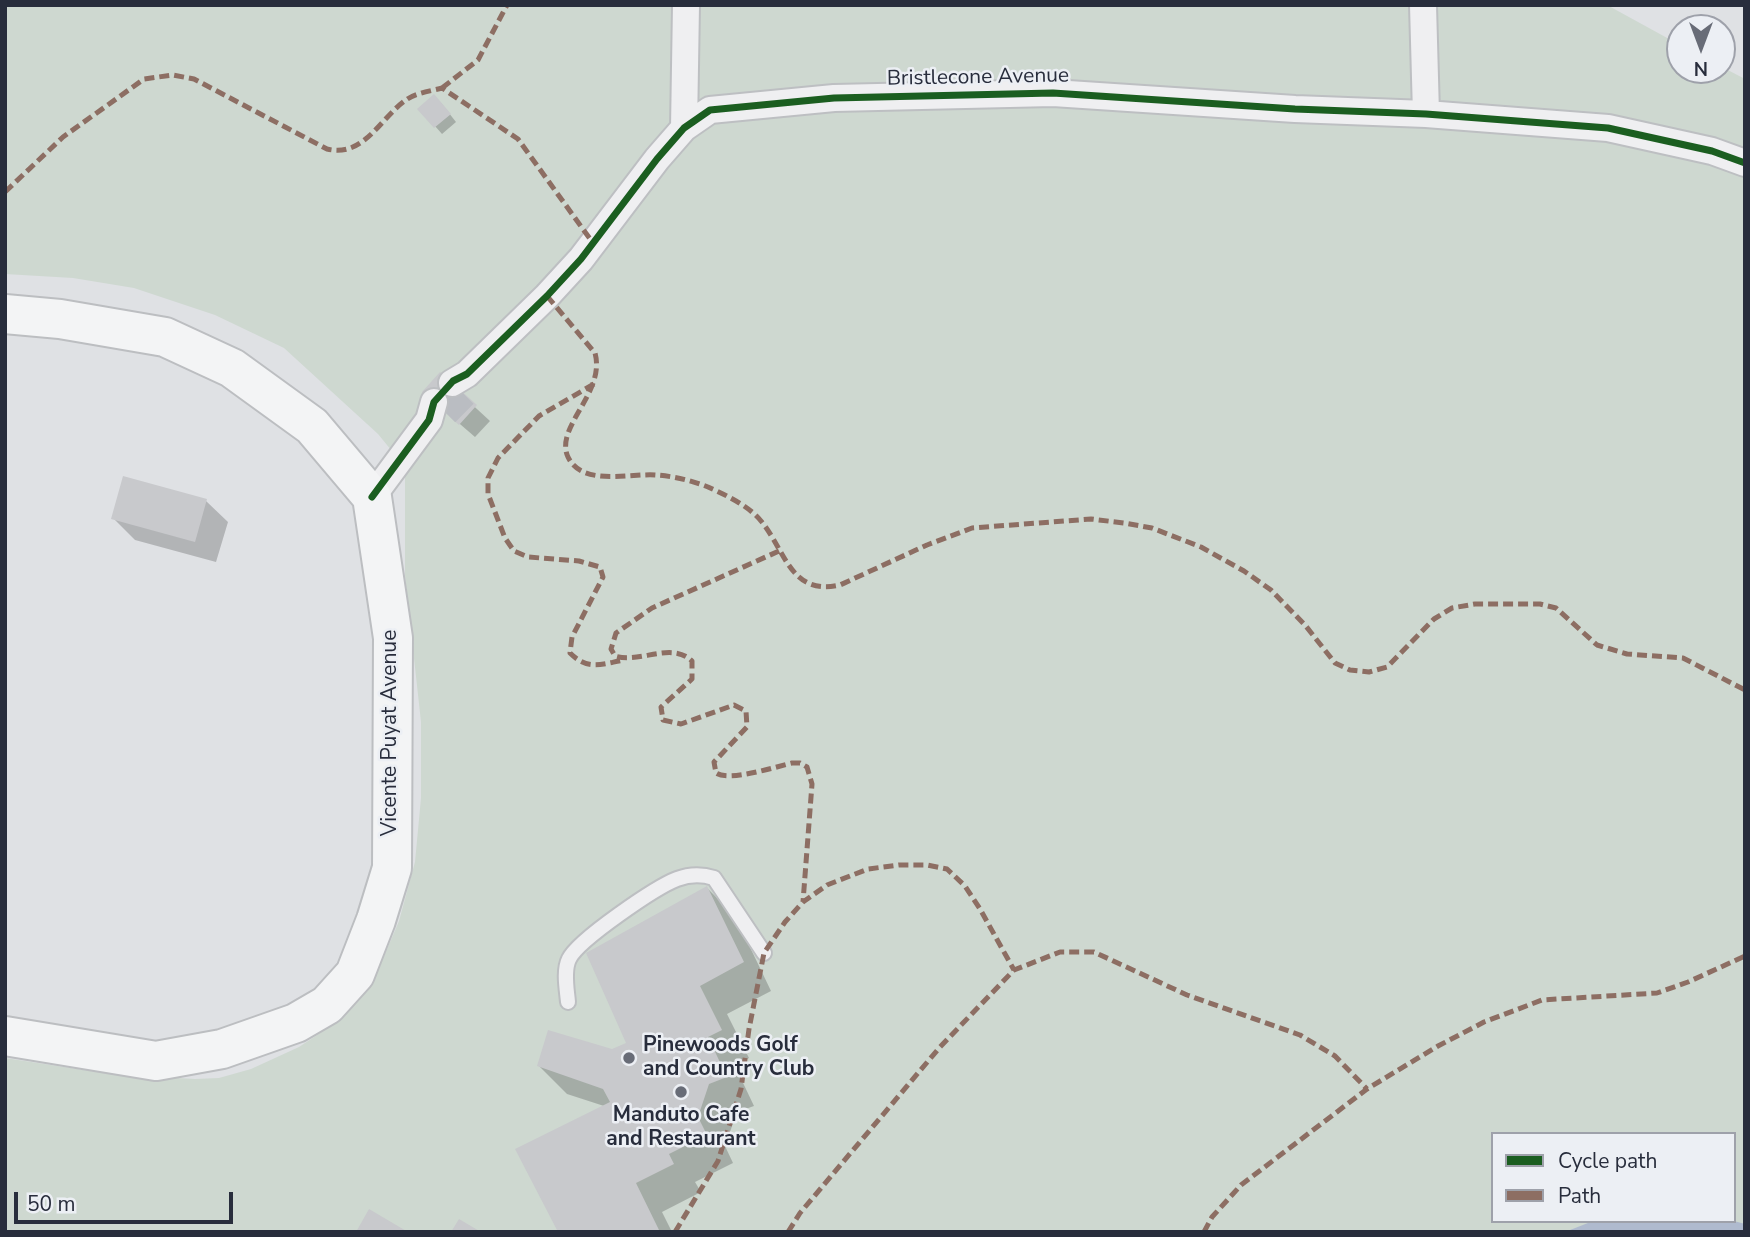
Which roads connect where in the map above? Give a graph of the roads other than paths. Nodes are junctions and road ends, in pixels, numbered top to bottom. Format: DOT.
graph roads {
  1 [pos="686,5"];
  2 [pos="1423,5"];
  3 [pos="1426,114"];
  4 [pos="684,128"];
  5 [pos="1745,163"];
  6 [pos="5,314"];
  7 [pos="372,497"];
  8 [pos="764,953"];
  9 [pos="568,1002"];
  10 [pos="5,1036"];
  1 -- 4 [label="street"];
  2 -- 3 [label="street"];
  3 -- 4 [label="street, Bristlecone Avenue"];
  3 -- 5 [label="street, Bristlecone Avenue"];
  4 -- 7 [label="street, Bristlecone Avenue"];
  6 -- 7 [label="main road"];
  7 -- 10 [label="main road, Vicente Puyat Avenue"];
  8 -- 9 [label="lane"];
}
